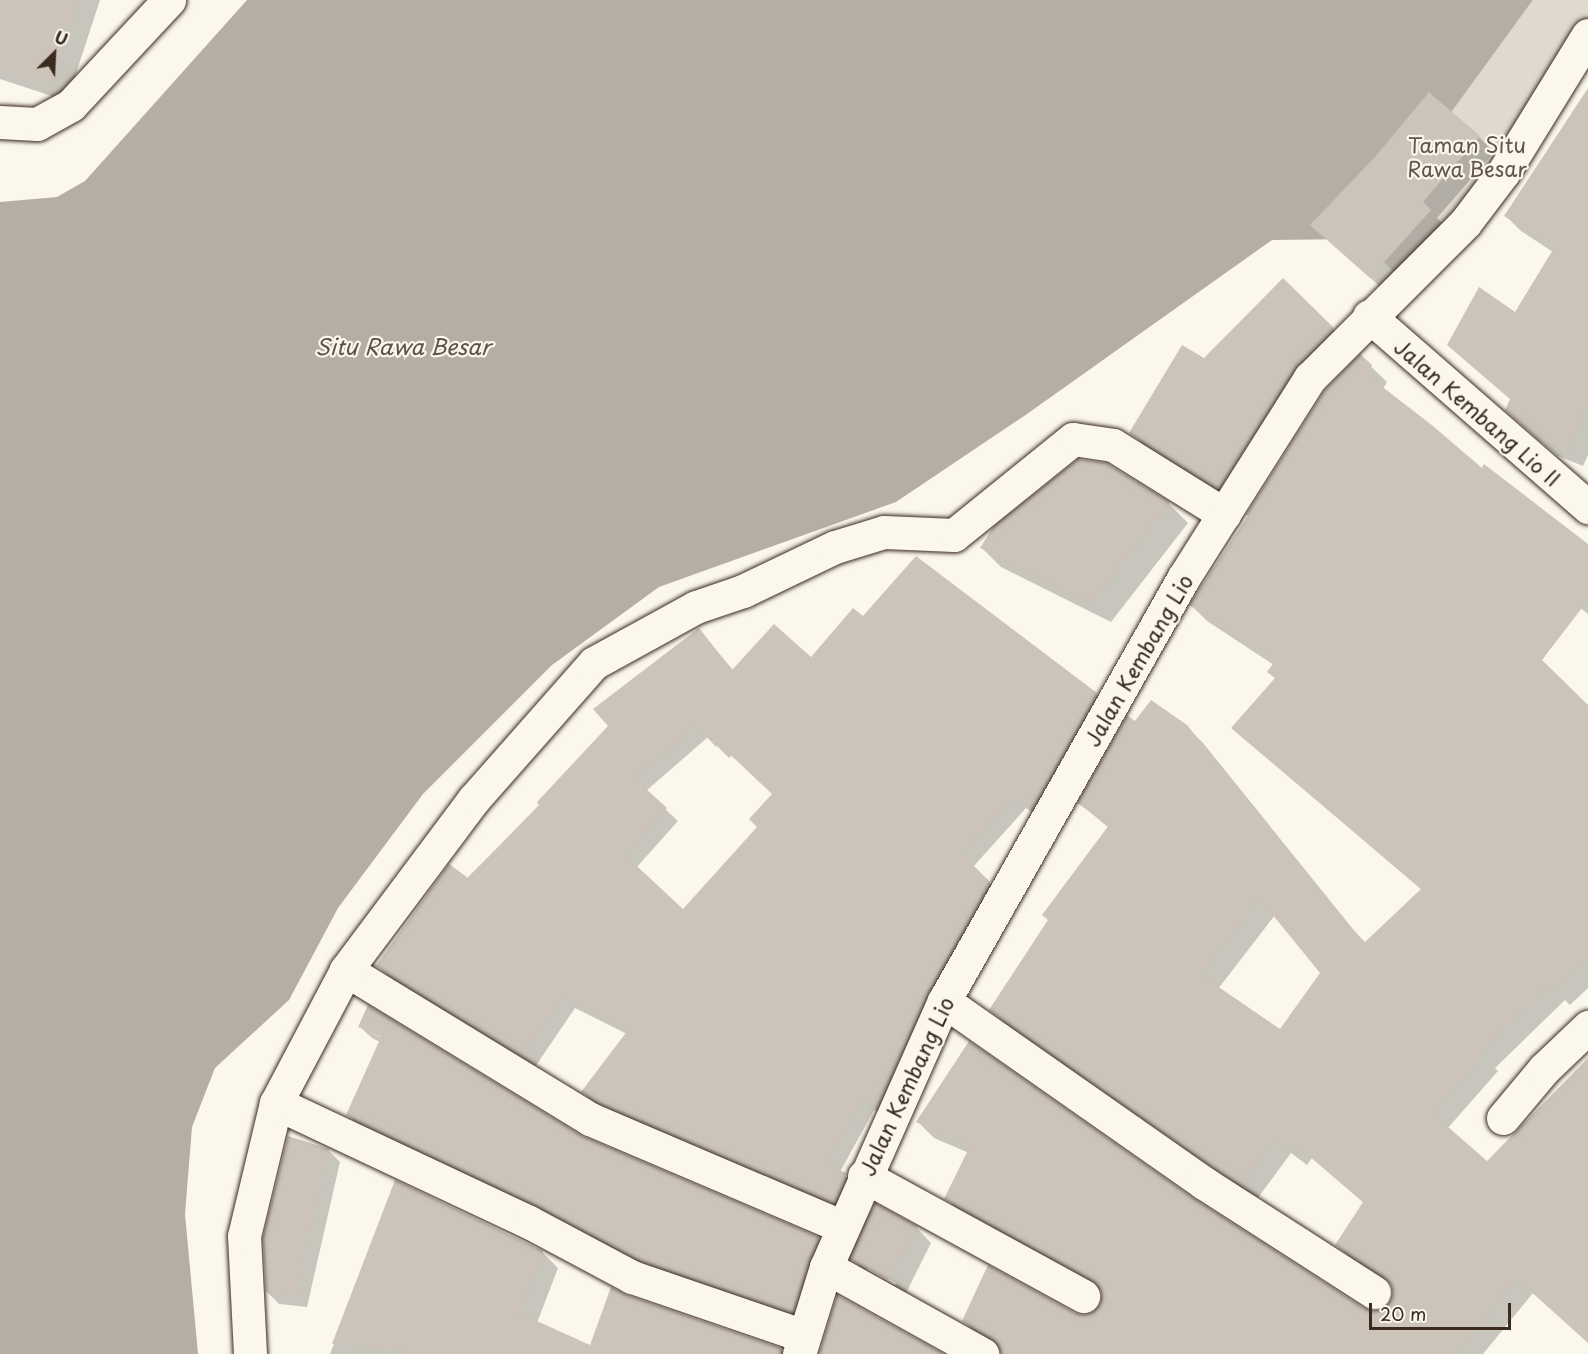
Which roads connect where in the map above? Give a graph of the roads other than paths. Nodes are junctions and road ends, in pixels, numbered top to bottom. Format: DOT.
graph roads {
  1 [pos="169,0"];
  2 [pos="1588,35"];
  3 [pos="0,122"];
  4 [pos="1369,316"];
  5 [pos="1588,507"];
  6 [pos="1224,514"];
  7 [pos="346,970"];
  8 [pos="944,1001"];
  9 [pos="1588,1028"];
  10 [pos="276,1103"];
  11 [pos="1503,1118"];
  12 [pos="864,1176"];
  13 [pos="843,1227"];
  14 [pos="826,1267"];
  15 [pos="1374,1292"];
  16 [pos="1083,1296"];
  17 [pos="801,1345"];
  18 [pos="250,1354"];
  19 [pos="982,1354"];
  1 -- 3 [label="street"];
  2 -- 4 [label="street, Jalan Kembang Lio"];
  4 -- 5 [label="street, Jalan Kembang Lio II"];
  4 -- 6 [label="street, Jalan Kembang Lio"];
  6 -- 7 [label="street"];
  6 -- 8 [label="street, Jalan Kembang Lio"];
  7 -- 10 [label="street"];
  7 -- 13 [label="street"];
  8 -- 12 [label="street, Jalan Kembang Lio"];
  8 -- 15 [label="street"];
  9 -- 11 [label="street"];
  10 -- 17 [label="street"];
  10 -- 18 [label="street"];
  12 -- 13 [label="street, Jalan Kembang Lio"];
  12 -- 16 [label="street"];
  13 -- 14 [label="street, Jalan Kembang Lio"];
  14 -- 17 [label="street, Jalan Kembang Lio"];
  14 -- 19 [label="street"];
}
